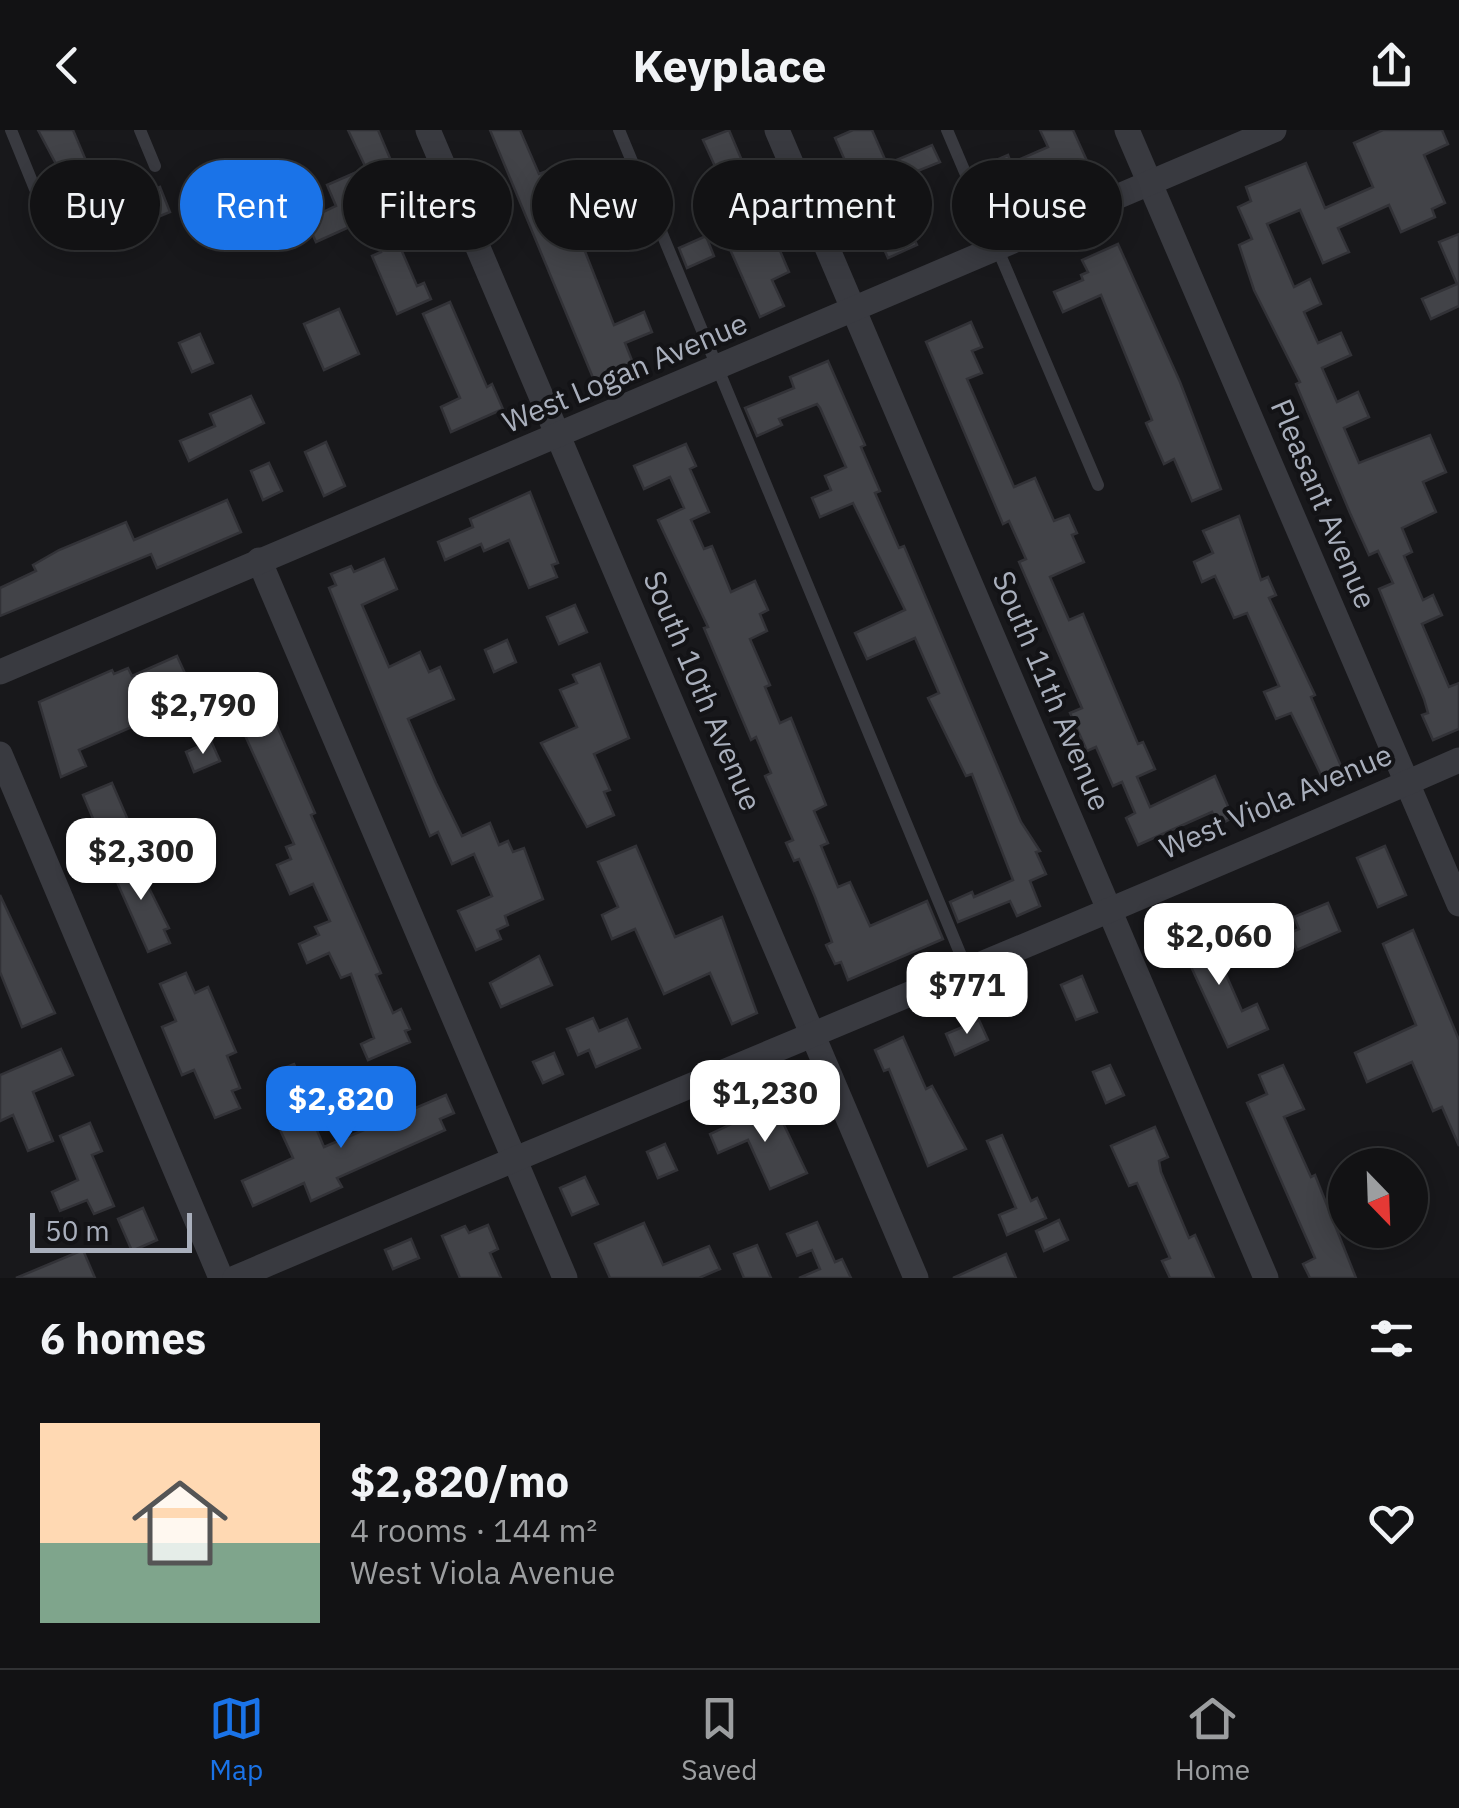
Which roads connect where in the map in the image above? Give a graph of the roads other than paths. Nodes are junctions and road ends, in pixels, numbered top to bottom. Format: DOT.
graph roads {
  1 [pos="11,130"];
  2 [pos="140,130"];
  3 [pos="428,130"];
  4 [pos="619,130"];
  5 [pos="777,130"];
  6 [pos="947,130"];
  7 [pos="1128,130"];
  8 [pos="1274,130"];
  9 [pos="152,160"];
  10 [pos="960,160"];
  11 [pos="30,174"];
  12 [pos="1150,184"];
  13 [pos="1122,196"];
  14 [pos="995,250"];
  15 [pos="997,250"];
  16 [pos="853,310"];
  17 [pos="720,368"];
  18 [pos="558,438"];
  19 [pos="1098,485"];
  20 [pos="259,560"];
  21 [pos="0,672"];
  22 [pos="0,754"];
  23 [pos="1459,760"];
  24 [pos="1407,783"];
  25 [pos="1459,904"];
  26 [pos="1108,908"];
  27 [pos="967,970"];
  28 [pos="815,1037"];
  29 [pos="514,1158"];
  30 [pos="222,1278"];
  31 [pos="234,1278"];
  32 [pos="565,1278"];
  33 [pos="916,1278"];
  34 [pos="1266,1278"];
  1 -- 11 [label="lane"];
  2 -- 9 [label="lane"];
  3 -- 18 [label="street, South 10th Avenue"];
  4 -- 17 [label="lane"];
  5 -- 16 [label="street, South 11th Avenue"];
  6 -- 10 [label="lane"];
  7 -- 12 [label="street, Pleasant Avenue"];
  8 -- 12 [label="street, West Logan Avenue"];
  12 -- 13 [label="street, West Logan Avenue"];
  12 -- 24 [label="street, Pleasant Avenue"];
  14 -- 16 [label="street, West Logan Avenue"];
  15 -- 19 [label="lane"];
  16 -- 17 [label="street, West Logan Avenue"];
  16 -- 26 [label="street, South 11th Avenue"];
  17 -- 18 [label="street, West Logan Avenue"];
  17 -- 27 [label="lane"];
  18 -- 20 [label="street, West Logan Avenue"];
  18 -- 28 [label="street, South 10th Avenue"];
  20 -- 21 [label="street, West Logan Avenue"];
  20 -- 29 [label="street"];
  22 -- 30 [label="street"];
  23 -- 24 [label="street, West Viola Avenue"];
  24 -- 25 [label="street, Pleasant Avenue"];
  24 -- 26 [label="street, West Viola Avenue"];
  26 -- 27 [label="street, West Viola Avenue"];
  26 -- 34 [label="street, South 11th Avenue"];
  27 -- 28 [label="street, West Viola Avenue"];
  28 -- 29 [label="street, West Viola Avenue"];
  28 -- 33 [label="street, South 10th Avenue"];
  29 -- 31 [label="street, West Viola Avenue"];
  29 -- 32 [label="street"];
}
